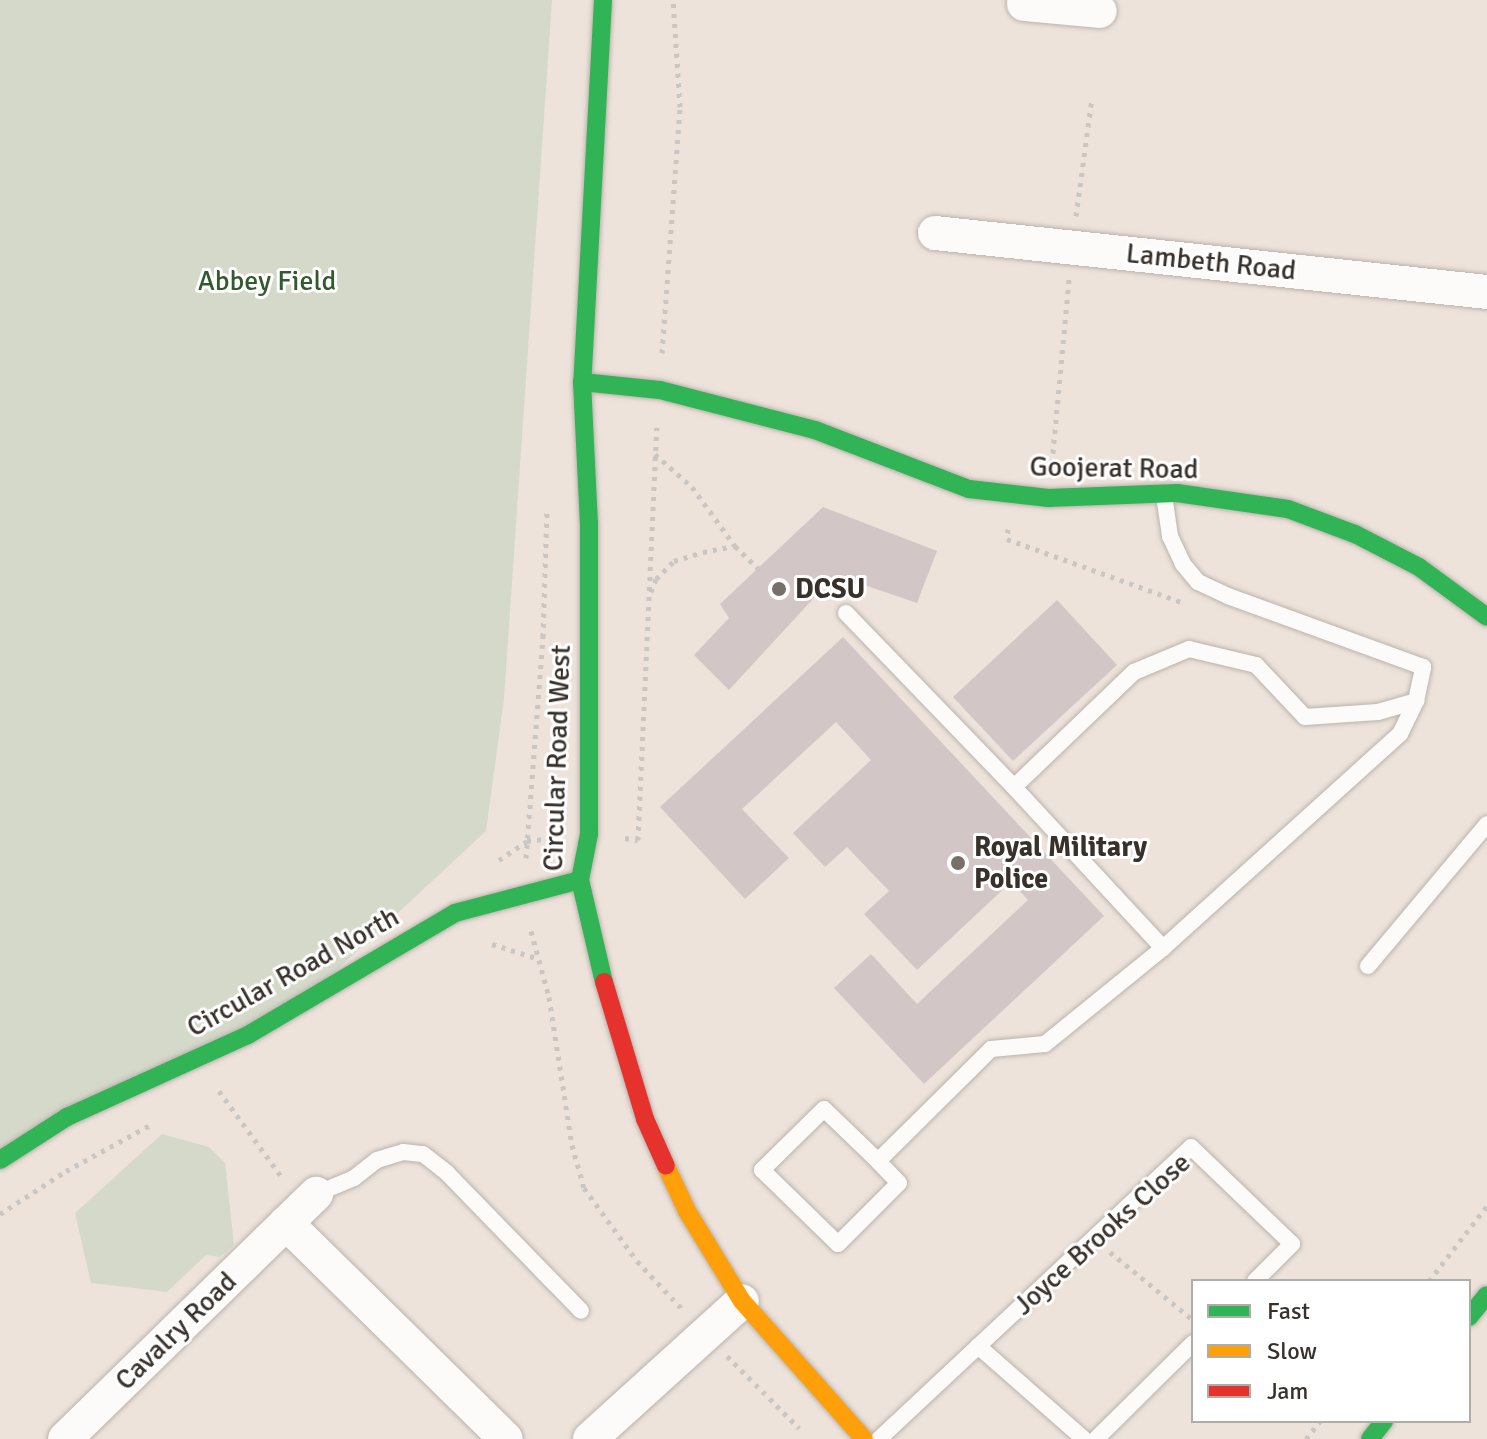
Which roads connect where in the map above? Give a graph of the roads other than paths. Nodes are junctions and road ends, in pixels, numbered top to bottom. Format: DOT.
graph roads {
  1 [pos="603,0"];
  2 [pos="1024,4"];
  3 [pos="1100,11"];
  4 [pos="935,233"];
  5 [pos="1487,292"];
  6 [pos="582,382"];
  7 [pos="1164,493"];
  8 [pos="846,613"];
  9 [pos="1487,617"];
  10 [pos="1416,701"];
  11 [pos="1014,787"];
  12 [pos="1487,824"];
  13 [pos="580,880"];
  14 [pos="1163,948"];
  15 [pos="1368,966"];
  16 [pos="0,1160"];
  17 [pos="878,1161"];
  18 [pos="302,1208"];
  19 [pos="1257,1279"];
  20 [pos="1487,1295"];
  21 [pos="742,1301"];
  22 [pos="581,1311"];
  23 [pos="1471,1315"];
  24 [pos="1191,1345"];
  25 [pos="978,1346"];
  26 [pos="1382,1423"];
  27 [pos="65,1439"];
  28 [pos="506,1439"];
  29 [pos="590,1439"];
  30 [pos="864,1439"];
  31 [pos="879,1439"];
  32 [pos="1084,1439"];
  33 [pos="1096,1439"];
  34 [pos="1370,1439"];
  1 -- 6 [label="street, Circular Road West"];
  2 -- 3 [label="street"];
  4 -- 5 [label="street, Lambeth Road"];
  6 -- 7 [label="street, Goojerat Road"];
  6 -- 13 [label="street, Circular Road West"];
  7 -- 9 [label="street, Goojerat Road"];
  7 -- 10 [label="lane"];
  8 -- 11 [label="lane"];
  10 -- 11 [label="lane"];
  10 -- 14 [label="lane"];
  11 -- 14 [label="lane"];
  12 -- 15 [label="lane"];
  13 -- 16 [label="street, Circular Road North"];
  13 -- 21 [label="street, Circular Road West"];
  14 -- 17 [label="lane"];
  17 -- 17 [label="lane"];
  18 -- 22 [label="lane"];
  18 -- 27 [label="street, Cavalry Road"];
  18 -- 28 [label="street"];
  19 -- 25 [label="lane, Joyce Brooks Close"];
  20 -- 23 [label="street"];
  21 -- 29 [label="street"];
  21 -- 30 [label="street, Circular Road West"];
  24 -- 33 [label="lane"];
  25 -- 31 [label="lane, Joyce Brooks Close"];
  25 -- 32 [label="lane"];
  26 -- 34 [label="street"];
}
